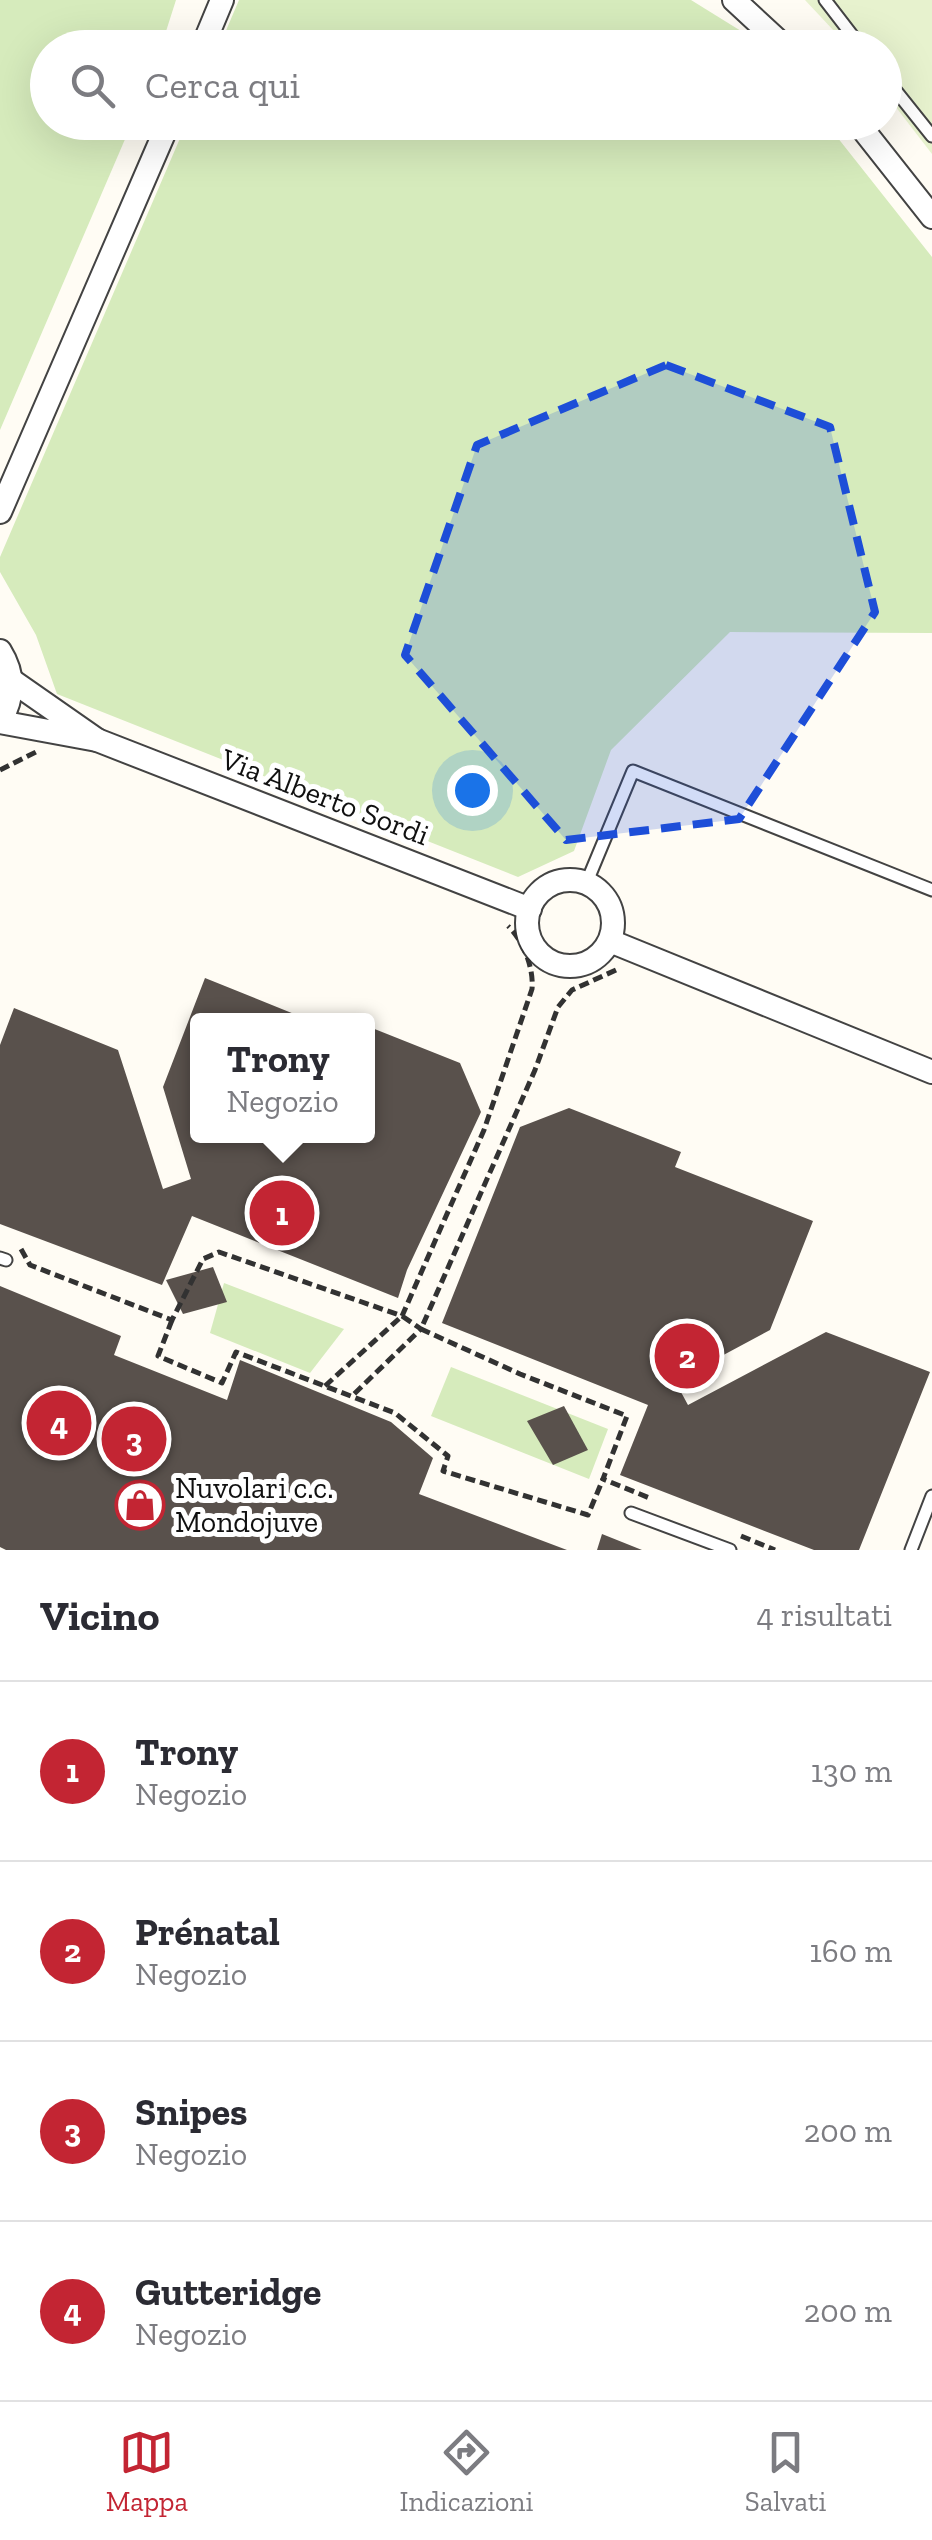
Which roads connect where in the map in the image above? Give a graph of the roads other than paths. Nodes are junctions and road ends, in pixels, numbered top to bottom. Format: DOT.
graph roads {
  1 [pos="222,0"];
  2 [pos="734,0"];
  3 [pos="825,0"];
  4 [pos="210,30"];
  5 [pos="766,30"];
  6 [pos="848,30"];
  7 [pos="902,98"];
  8 [pos="932,136"];
  9 [pos="161,140"];
  10 [pos="871,140"];
  11 [pos="932,217"];
  12 [pos="0,512"];
  13 [pos="0,650"];
  14 [pos="12,680"];
  15 [pos="0,722"];
  16 [pos="97,740"];
  17 [pos="586,884"];
  18 [pos="932,890"];
  19 [pos="530,909"];
  20 [pos="610,941"];
  21 [pos="932,1072"];
  22 [pos="932,1496"];
  23 [pos="632,1514"];
  24 [pos="730,1550"];
  25 [pos="910,1550"];
  1 -- 4 [label="street"];
  2 -- 5 [label="street"];
  3 -- 6 [label="lane"];
  7 -- 8 [label="lane"];
  9 -- 12 [label="street"];
  10 -- 11 [label="street"];
  13 -- 14 [label="street"];
  14 -- 15 [label="street"];
  14 -- 16 [label="street, Via Alberto Sordi"];
  15 -- 16 [label="street, Via Alberto Sordi"];
  16 -- 19 [label="street, Via Alberto Sordi"];
  17 -- 18 [label="lane"];
  17 -- 19 [label="street"];
  17 -- 20 [label="street"];
  19 -- 20 [label="street"];
  20 -- 21 [label="street"];
  22 -- 25 [label="lane"];
  23 -- 24 [label="lane"];
}
